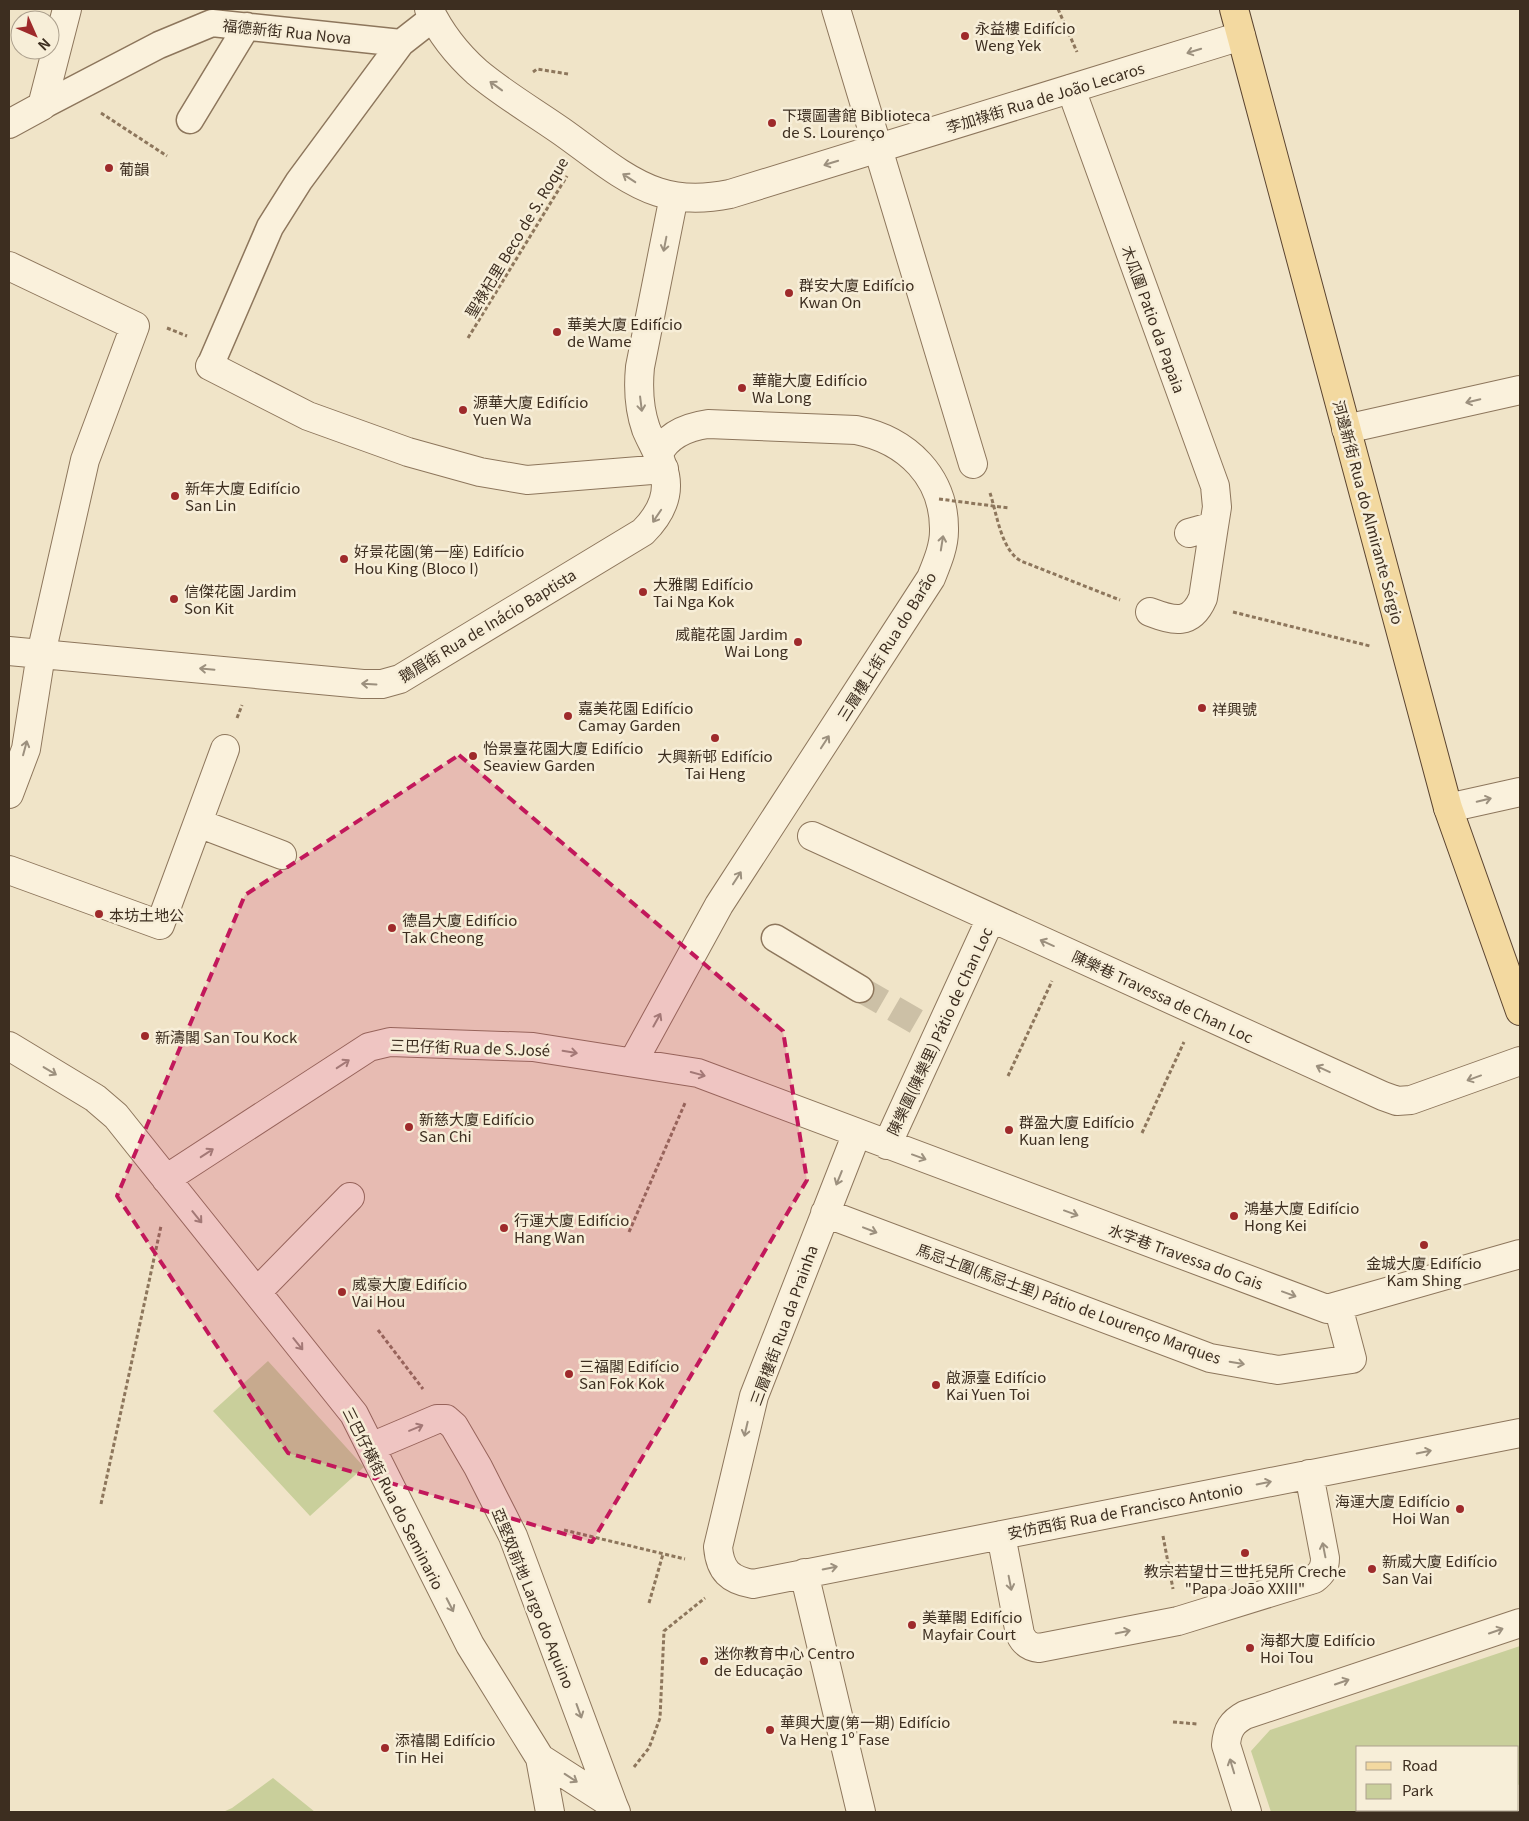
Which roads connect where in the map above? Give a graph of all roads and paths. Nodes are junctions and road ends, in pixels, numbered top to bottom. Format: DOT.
graph roads {
  1 [pos="67,9"];
  2 [pos="836,9"];
  3 [pos="1058,9"];
  4 [pos="1234,9"];
  5 [pos="431,13"];
  6 [pos="247,26"];
  7 [pos="1241,36"];
  8 [pos="401,43"];
  9 [pos="1081,86"];
  10 [pos="69,92"];
  11 [pos="42,106"];
  12 [pos="190,120"];
  13 [pos="9,124"];
  14 [pos="584,147"];
  15 [pos="878,148"];
  16 [pos="166,156"];
  17 [pos="674,196"];
  18 [pos="9,266"];
  19 [pos="135,326"];
  20 [pos="468,338"];
  21 [pos="214,357"];
  22 [pos="1520,390"];
  23 [pos="1346,428"];
  24 [pos="661,462"];
  25 [pos="973,464"];
  26 [pos="940,499"];
  27 [pos="1009,508"];
  28 [pos="1229,611"];
  29 [pos="1150,612"];
  30 [pos="9,651"];
  31 [pos="42,654"];
  32 [pos="1407,656"];
  33 [pos="254,674"];
  34 [pos="225,749"];
  35 [pos="1520,792"];
  36 [pos="9,794"];
  37 [pos="1448,808"];
  38 [pos="198,823"];
  39 [pos="812,836"];
  40 [pos="282,855"];
  41 [pos="9,870"];
  42 [pos="991,918"];
  43 [pos="774,938"];
  44 [pos="1066,951"];
  45 [pos="860,988"];
  46 [pos="1520,1011"];
  47 [pos="1198,1012"];
  48 [pos="9,1046"];
  49 [pos="1520,1061"];
  50 [pos="633,1062"];
  51 [pos="698,1073"];
  52 [pos="1008,1076"];
  53 [pos="857,1133"];
  54 [pos="1142,1133"];
  55 [pos="887,1145"];
  56 [pos="166,1179"];
  57 [pos="350,1198"];
  58 [pos="825,1213"];
  59 [pos="160,1232"];
  60 [pos="629,1232"];
  61 [pos="1520,1254"];
  62 [pos="257,1292"];
  63 [pos="1338,1306"];
  64 [pos="378,1330"];
  65 [pos="446,1419"];
  66 [pos="1520,1433"];
  67 [pos="371,1447"];
  68 [pos="1309,1474"];
  69 [pos="101,1504"];
  70 [pos="1158,1504"];
  71 [pos="564,1530"];
  72 [pos="1001,1535"];
  73 [pos="662,1554"];
  74 [pos="727,1573"];
  75 [pos="804,1574"];
  76 [pos="649,1603"];
  77 [pos="1178,1621"];
  78 [pos="1520,1623"];
  79 [pos="649,1748"];
  80 [pos="540,1758"];
  81 [pos="614,1809"];
  82 [pos="550,1812"];
  83 [pos="860,1812"];
  84 [pos="1247,1812"];
  1 -- 11 [label="street"];
  2 -- 15 [label="street"];
  3 -- 9 [label="path"];
  4 -- 7 [label="main road, 河邊新街 Rua do Almirante Sérgio"];
  5 -- 8 [label="street"];
  14 -- 5 [label="street, 李加祿街 Rua de João Lecaros, one-way"];
  6 -- 8 [label="street, 福德新街 Rua Nova"];
  6 -- 10 [label="street, 福德新街 Rua Nova"];
  6 -- 12 [label="street"];
  7 -- 9 [label="street, 李加祿街 Rua de João Lecaros, one-way"];
  7 -- 23 [label="main road, 河邊新街 Rua do Almirante Sérgio"];
  8 -- 21 [label="street"];
  9 -- 15 [label="street, 李加祿街 Rua de João Lecaros"];
  9 -- 29 [label="street, 木瓜圍 Patio da Papaia"];
  10 -- 11 [label="street, 福德新街 Rua Nova"];
  10 -- 16 [label="path"];
  11 -- 13 [label="street"];
  17 -- 14 [label="street, 李加祿街 Rua de João Lecaros, one-way"];
  14 -- 20 [label="path, 聖祿杞里 Beco de S. Roque"];
  15 -- 17 [label="street, 李加祿街 Rua de João Lecaros, one-way"];
  15 -- 25 [label="street"];
  17 -- 24 [label="street, 鵝眉街 Rua de Inácio Baptista, one-way"];
  18 -- 19 [label="street"];
  19 -- 21 [label="path"];
  19 -- 31 [label="street"];
  21 -- 24 [label="street"];
  22 -- 23 [label="street, one-way"];
  23 -- 32 [label="main road, 河邊新街 Rua do Almirante Sérgio"];
  24 -- 26 [label="street, 三層樓上街 Rua do Barão"];
  24 -- 33 [label="street, 鵝眉街 Rua de Inácio Baptista, one-way"];
  25 -- 29 [label="path"];
  26 -- 27 [label="path, bridge"];
  50 -- 26 [label="street, 三層樓上街 Rua do Barão, one-way"];
  28 -- 32 [label="path"];
  30 -- 31 [label="street, 鵝眉街 Rua de Inácio Baptista"];
  33 -- 31 [label="street, 鵝眉街 Rua de Inácio Baptista, one-way"];
  36 -- 31 [label="street, one-way"];
  32 -- 37 [label="main road, 河邊新街 Rua do Almirante Sérgio"];
  33 -- 34 [label="path"];
  34 -- 38 [label="street"];
  37 -- 35 [label="street, one-way"];
  37 -- 46 [label="main road, 河邊新街 Rua do Almirante Sérgio"];
  38 -- 40 [label="street"];
  38 -- 41 [label="street"];
  39 -- 42 [label="street, 陳樂巷 Travessa de Chan Loc"];
  44 -- 42 [label="street, 陳樂巷 Travessa de Chan Loc, one-way"];
  42 -- 55 [label="street, 陳樂圍(陳樂里) Pátio de Chan Loc"];
  43 -- 45 [label="street"];
  44 -- 47 [label="street, 陳樂巷 Travessa de Chan Loc"];
  44 -- 52 [label="path"];
  49 -- 47 [label="street, 陳樂巷 Travessa de Chan Loc, one-way"];
  47 -- 54 [label="path"];
  48 -- 56 [label="street, 三巴仔橫街 Rua do Seminario, one-way"];
  50 -- 51 [label="street, 三巴仔街 Rua de S.José"];
  56 -- 50 [label="street, 三巴仔街 Rua de S.José, one-way"];
  51 -- 53 [label="street, 水字巷 Travessa do Cais"];
  51 -- 60 [label="path"];
  53 -- 55 [label="street, 水字巷 Travessa do Cais"];
  53 -- 58 [label="street, 三層樓街 Rua da Prainha, one-way"];
  55 -- 63 [label="street, 水字巷 Travessa do Cais, one-way"];
  56 -- 62 [label="street, 三巴仔橫街 Rua do Seminario, one-way"];
  57 -- 62 [label="street"];
  58 -- 63 [label="street, 馬忌士圍(馬忌士里) Pátio de Lourenço Marques, one-way"];
  58 -- 74 [label="street, 三層樓街 Rua da Prainha, one-way"];
  59 -- 69 [label="path"];
  61 -- 63 [label="street, 水字巷 Travessa do Cais"];
  62 -- 67 [label="street, 三巴仔橫街 Rua do Seminario, one-way"];
  64 -- 65 [label="path"];
  67 -- 65 [label="street, one-way"];
  65 -- 81 [label="street, 亞堅奴前地 Largo do Aquino, one-way"];
  68 -- 66 [label="street, 安仿西街 Rua de Francisco Antonio, one-way"];
  67 -- 80 [label="street, 三巴仔橫街 Rua do Seminario, one-way"];
  70 -- 68 [label="street, 安仿西街 Rua de Francisco Antonio, one-way"];
  77 -- 68 [label="street, one-way"];
  70 -- 72 [label="street, 安仿西街 Rua de Francisco Antonio"];
  70 -- 77 [label="path"];
  71 -- 73 [label="path"];
  75 -- 72 [label="street, 安仿西街 Rua de Francisco Antonio, one-way"];
  72 -- 77 [label="street, one-way"];
  73 -- 74 [label="path"];
  73 -- 76 [label="path"];
  74 -- 75 [label="street, 安仿西街 Rua de Francisco Antonio"];
  74 -- 79 [label="path"];
  75 -- 83 [label="street"];
  84 -- 78 [label="street, one-way"];
  80 -- 81 [label="street, 三巴仔橫街 Rua do Seminario, one-way"];
  80 -- 82 [label="street"];
}
